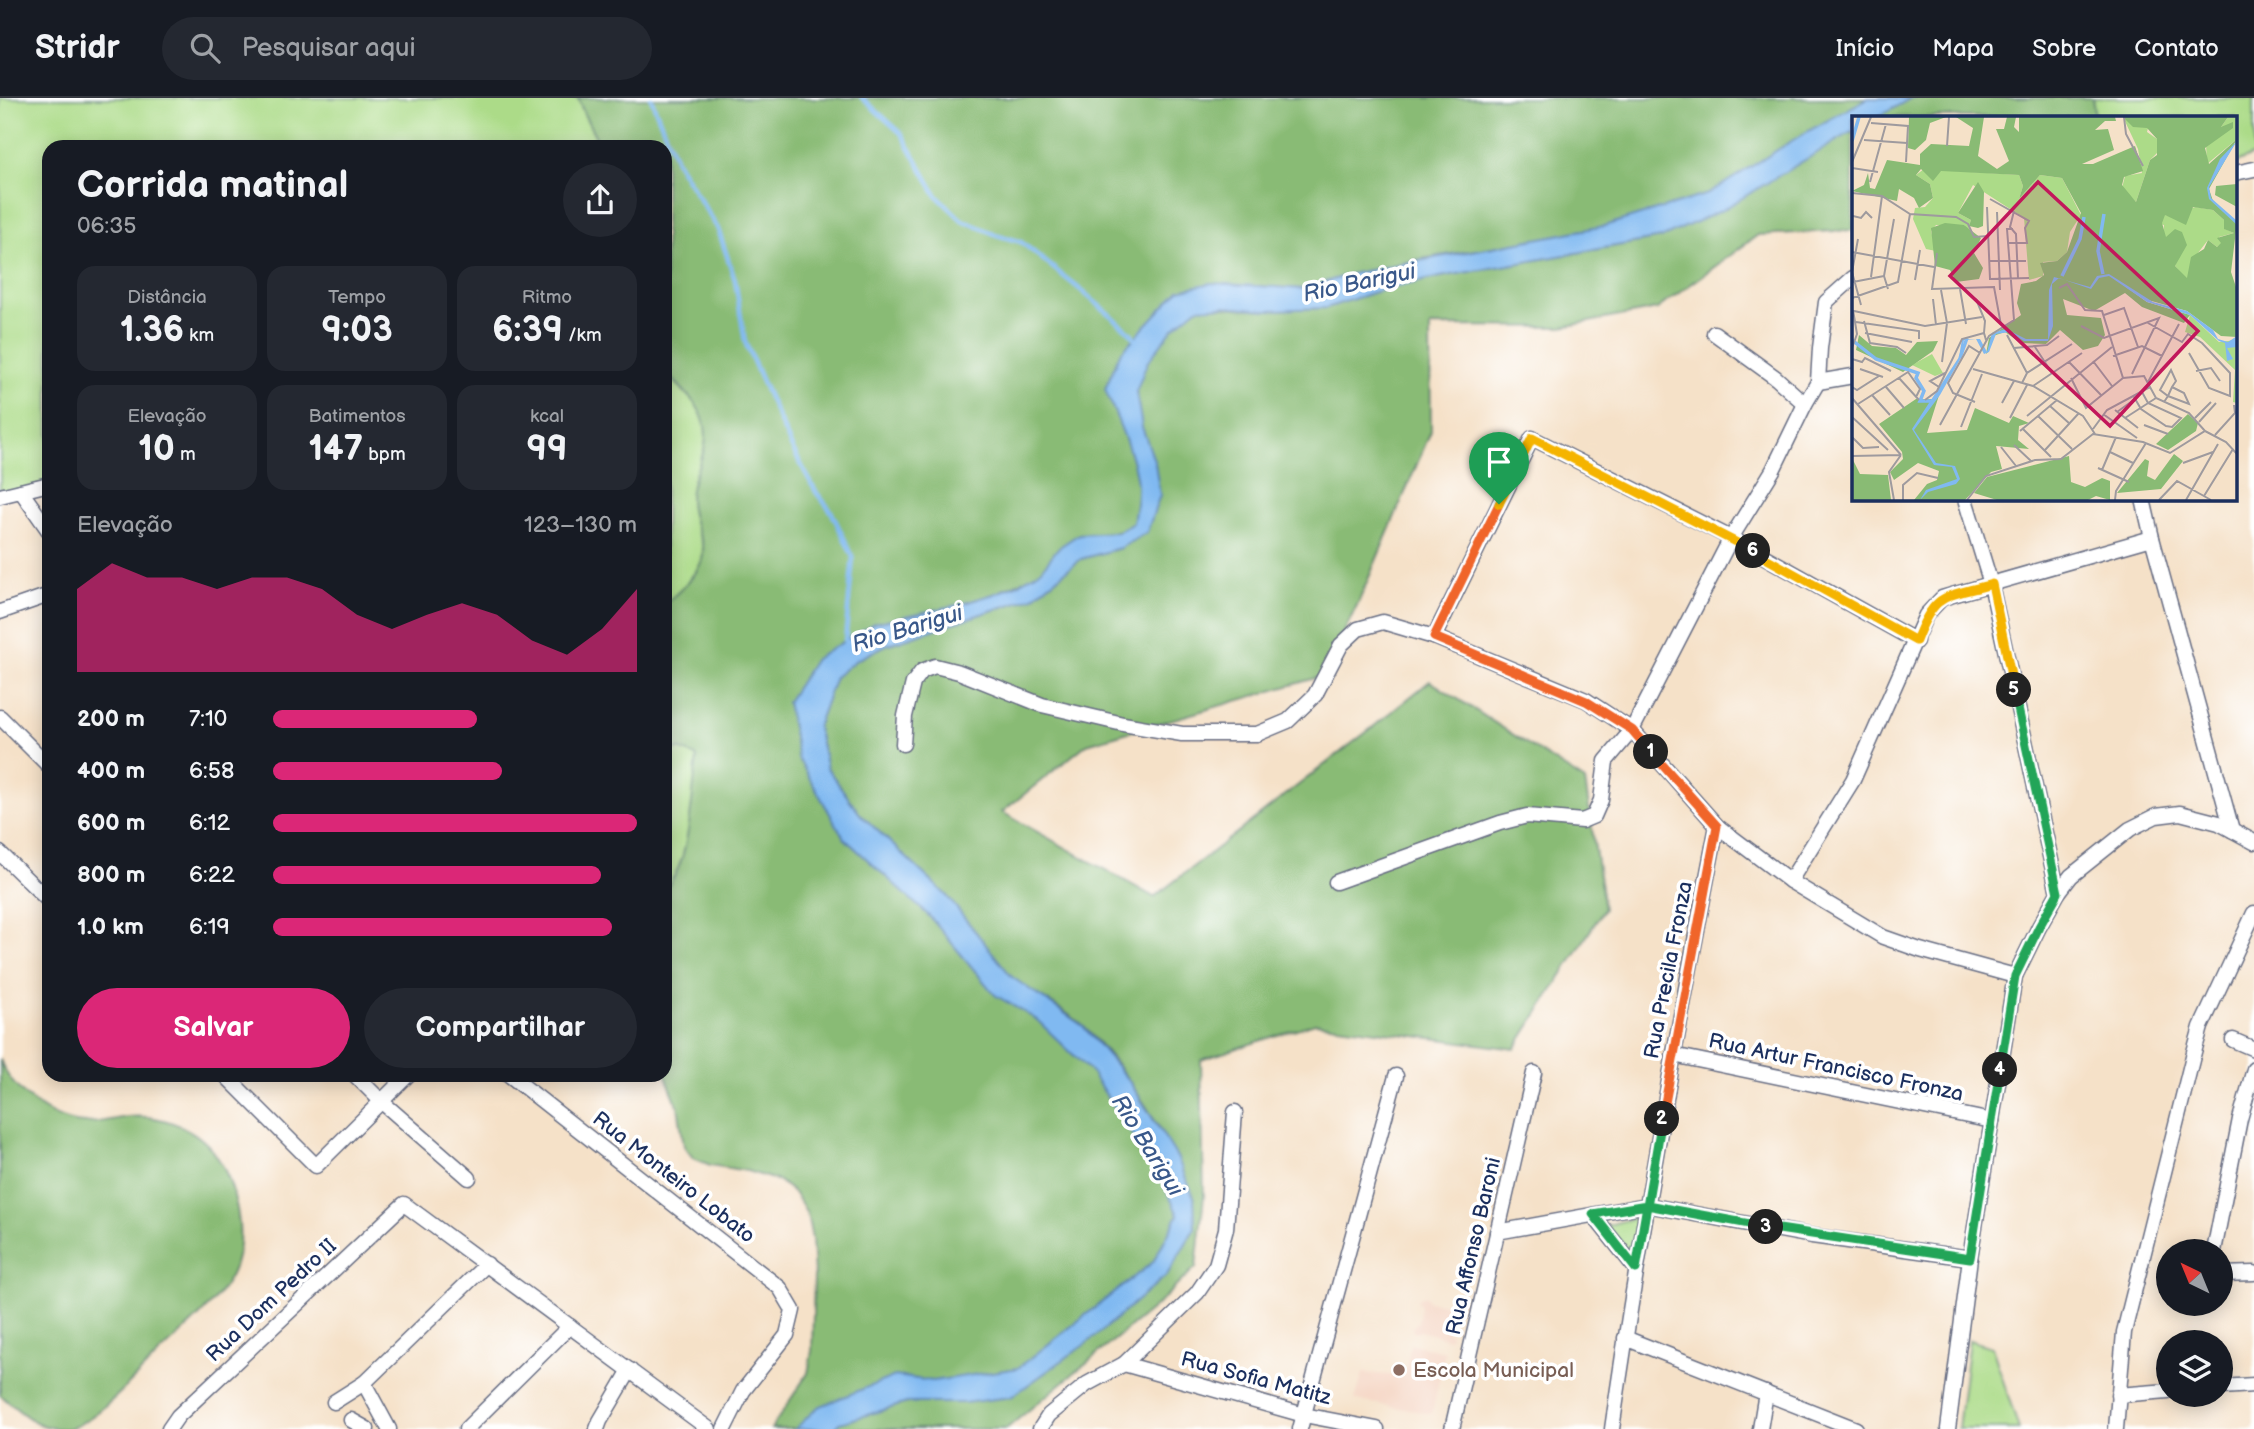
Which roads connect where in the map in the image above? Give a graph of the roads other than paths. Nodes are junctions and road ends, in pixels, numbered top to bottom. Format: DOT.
graph roads {
  1 [pos="2254,169"];
  2 [pos="2236,173"];
  3 [pos="1852,279"];
  4 [pos="1714,333"];
  5 [pos="1852,376"];
  6 [pos="1818,382"];
  7 [pos="1805,404"];
  8 [pos="42,486"];
  9 [pos="22,491"];
  10 [pos="0,496"];
  11 [pos="1965,500"];
  12 [pos="2143,500"];
  13 [pos="42,521"];
  14 [pos="1731,538"];
  15 [pos="2152,538"];
  16 [pos="1992,584"];
  17 [pos="42,597"];
  18 [pos="0,612"];
  19 [pos="1434,637"];
  20 [pos="1916,641"];
  21 [pos="0,717"];
  22 [pos="1632,730"];
  23 [pos="903,744"];
  24 [pos="42,759"];
  25 [pos="1717,826"];
  26 [pos="2232,830"];
  27 [pos="2254,842"];
  28 [pos="0,855"];
  29 [pos="1790,881"];
  30 [pos="1336,882"];
  31 [pos="2058,893"];
  32 [pos="42,894"];
  33 [pos="2254,913"];
  34 [pos="2015,976"];
  35 [pos="2233,1040"];
  36 [pos="2254,1049"];
  37 [pos="1672,1055"];
  38 [pos="2254,1069"];
  39 [pos="1534,1073"];
  40 [pos="1396,1076"];
  41 [pos="232,1082"];
  42 [pos="363,1082"];
  43 [pos="401,1082"];
  44 [pos="518,1082"];
  45 [pos="382,1102"];
  46 [pos="1235,1112"];
  47 [pos="1992,1121"];
  48 [pos="469,1178"];
  49 [pos="1647,1205"];
  50 [pos="1593,1214"];
  51 [pos="1497,1232"];
  52 [pos="2216,1239"];
  53 [pos="1970,1258"];
  54 [pos="487,1264"];
  55 [pos="1636,1269"];
  56 [pos="2254,1273"];
  57 [pos="2233,1274"];
  58 [pos="570,1326"];
  59 [pos="1625,1338"];
  60 [pos="1124,1364"];
  61 [pos="630,1370"];
  62 [pos="364,1383"];
  63 [pos="2254,1385"];
  64 [pos="2233,1387"];
  65 [pos="2156,1392"];
  66 [pos="1766,1393"];
  67 [pos="2118,1395"];
  68 [pos="334,1402"];
  69 [pos="351,1420"];
  70 [pos="1302,1422"];
  71 [pos="600,1428"];
  72 [pos="169,1429"];
  73 [pos="367,1429"];
  74 [pos="389,1429"];
  75 [pos="466,1429"];
  76 [pos="709,1429"];
  77 [pos="724,1429"];
  78 [pos="1040,1429"];
  79 [pos="1377,1429"];
  80 [pos="1452,1429"];
  81 [pos="1612,1429"];
  82 [pos="1760,1429"];
  83 [pos="1856,1429"];
  84 [pos="1948,1429"];
  85 [pos="2116,1429"];
  1 -- 2 [label="street"];
  3 -- 6 [label="street"];
  4 -- 7 [label="street"];
  5 -- 6 [label="street"];
  6 -- 7 [label="street"];
  7 -- 14 [label="street"];
  8 -- 9 [label="street"];
  9 -- 10 [label="street"];
  9 -- 13 [label="street"];
  11 -- 16 [label="street"];
  12 -- 15 [label="street"];
  14 -- 19 [label="street"];
  14 -- 20 [label="street"];
  14 -- 22 [label="street"];
  15 -- 16 [label="street"];
  15 -- 26 [label="street"];
  16 -- 20 [label="street"];
  16 -- 31 [label="street"];
  17 -- 18 [label="street"];
  19 -- 22 [label="street"];
  19 -- 23 [label="street"];
  20 -- 29 [label="street"];
  21 -- 24 [label="street"];
  22 -- 25 [label="street"];
  22 -- 30 [label="street"];
  25 -- 29 [label="street"];
  25 -- 37 [label="street, Rua Precila Fronza"];
  26 -- 27 [label="street"];
  26 -- 31 [label="street"];
  28 -- 32 [label="street"];
  29 -- 34 [label="street"];
  31 -- 34 [label="street"];
  33 -- 67 [label="street"];
  34 -- 47 [label="street"];
  35 -- 36 [label="street"];
  37 -- 47 [label="street, Rua Artur Francisco Fronza"];
  37 -- 49 [label="street, Rua Precila Fronza"];
  38 -- 52 [label="street"];
  39 -- 51 [label="street, Rua Affonso Baroni"];
  40 -- 70 [label="street"];
  41 -- 45 [label="street"];
  42 -- 45 [label="street"];
  43 -- 45 [label="street"];
  44 -- 77 [label="street, Rua Monteiro Lobato"];
  45 -- 48 [label="street"];
  46 -- 60 [label="street"];
  47 -- 53 [label="street"];
  49 -- 50 [label="street"];
  49 -- 53 [label="street"];
  49 -- 55 [label="street, Rua Precila Fronza"];
  50 -- 51 [label="street"];
  50 -- 55 [label="street"];
  51 -- 80 [label="street, Rua Affonso Baroni"];
  53 -- 84 [label="street"];
  54 -- 58 [label="street"];
  54 -- 62 [label="street"];
  54 -- 72 [label="street, Rua Dom Pedro II"];
  55 -- 59 [label="street, Rua Precila Fronza"];
  56 -- 57 [label="street"];
  58 -- 61 [label="street"];
  58 -- 75 [label="street"];
  59 -- 66 [label="street"];
  59 -- 81 [label="street, Rua Precila Fronza"];
  60 -- 70 [label="street, Rua Sofia Matitz"];
  60 -- 78 [label="street"];
  61 -- 71 [label="street"];
  61 -- 76 [label="street"];
  62 -- 68 [label="street"];
  62 -- 74 [label="street"];
  63 -- 64 [label="street"];
  65 -- 67 [label="street"];
  66 -- 82 [label="street"];
  66 -- 83 [label="street"];
  67 -- 85 [label="street"];
  69 -- 73 [label="street"];
  70 -- 79 [label="street, Rua Sofia Matitz"];
}
